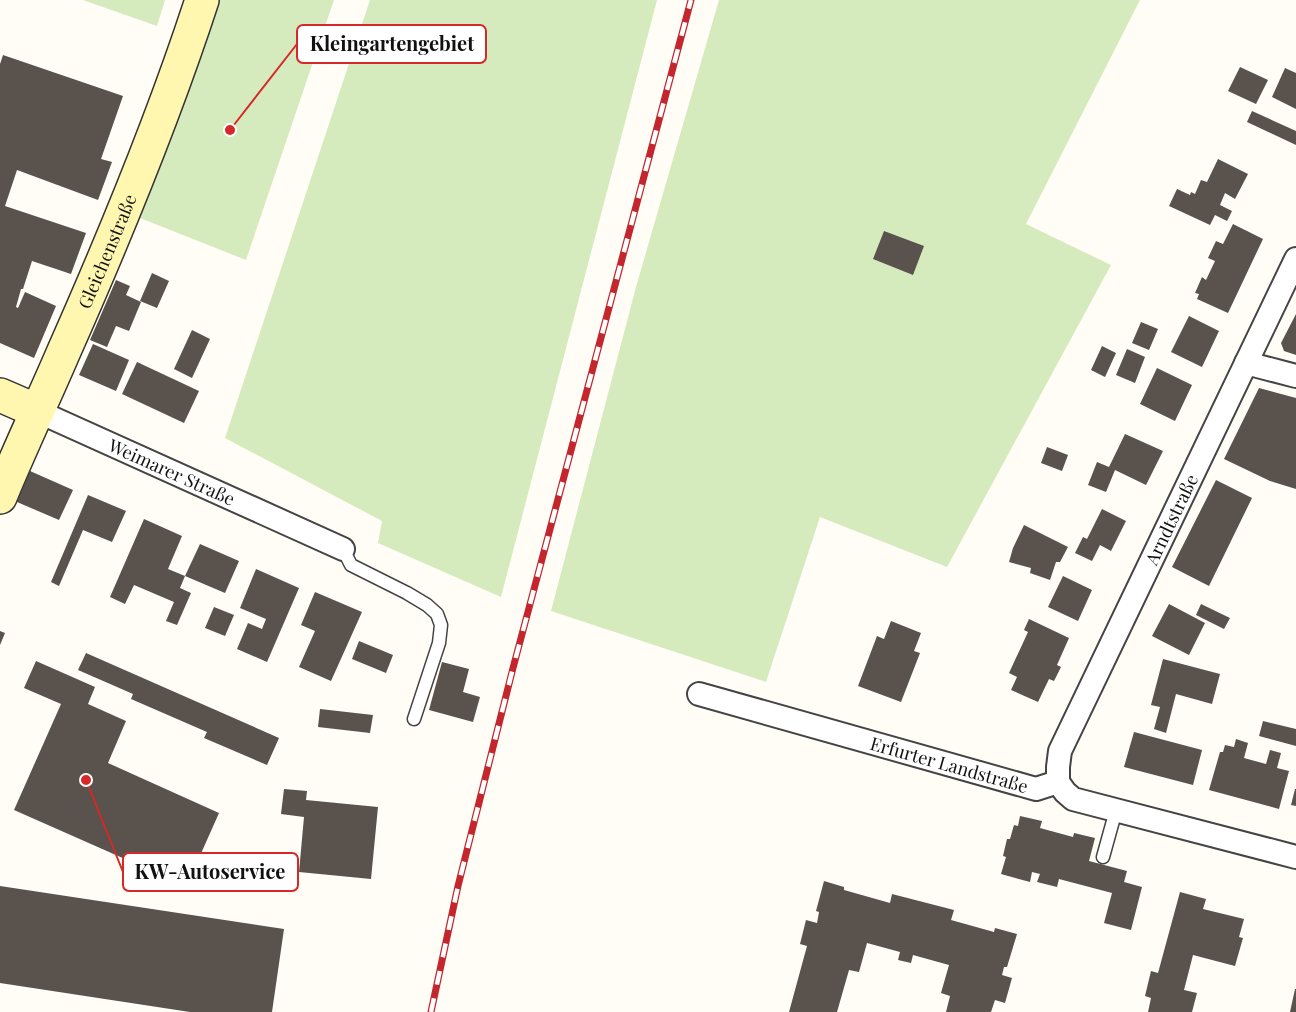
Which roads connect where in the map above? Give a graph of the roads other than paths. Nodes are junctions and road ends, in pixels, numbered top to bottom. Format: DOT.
graph roads {
  1 [pos="202,0"];
  2 [pos="1296,259"];
  3 [pos="1246,363"];
  4 [pos="1296,376"];
  5 [pos="0,395"];
  6 [pos="37,411"];
  7 [pos="0,497"];
  8 [pos="343,549"];
  9 [pos="699,694"];
  10 [pos="414,719"];
  11 [pos="1058,782"];
  12 [pos="1116,810"];
  13 [pos="1103,857"];
  14 [pos="1296,857"];
  1 -- 6 [label="street, Gleichenstraße"];
  2 -- 3 [label="street, Arndtstraße"];
  3 -- 4 [label="street"];
  3 -- 11 [label="street, Arndtstraße"];
  5 -- 6 [label="street, Weimarer Straße"];
  6 -- 7 [label="street, Gleichenstraße"];
  6 -- 8 [label="street, Weimarer Straße"];
  8 -- 10 [label="lane"];
  9 -- 11 [label="street, Erfurter Landstraße"];
  11 -- 12 [label="street"];
  12 -- 13 [label="lane"];
  12 -- 14 [label="street"];
}
